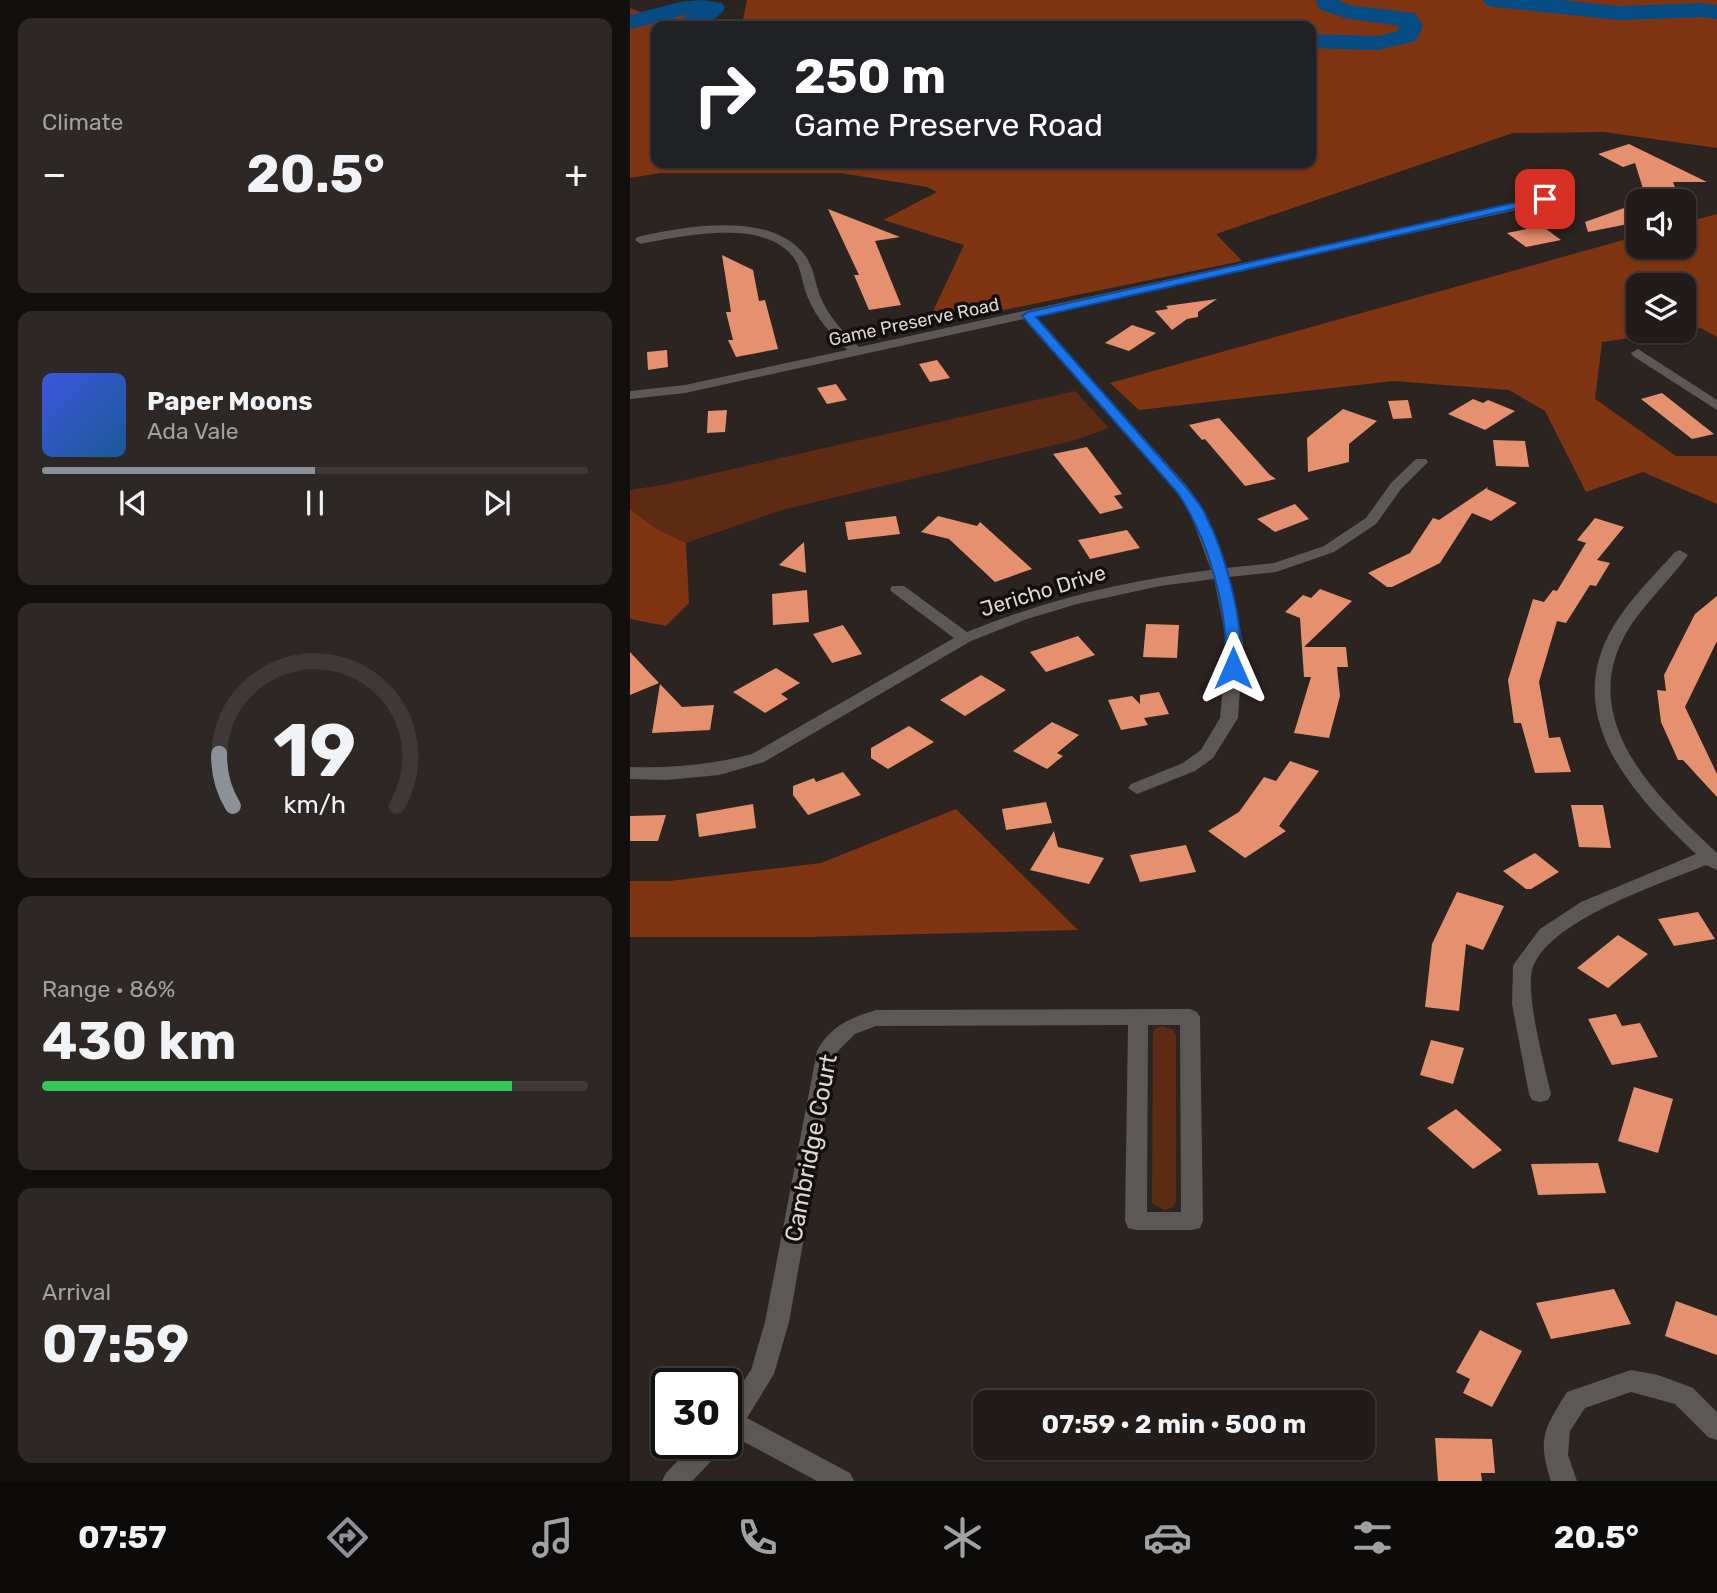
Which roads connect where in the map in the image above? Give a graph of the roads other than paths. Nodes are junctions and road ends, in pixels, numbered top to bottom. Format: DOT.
graph roads {
  1 [pos="1570,185"];
  2 [pos="641,240"];
  3 [pos="1028,316"];
  4 [pos="858,352"];
  5 [pos="1638,353"];
  6 [pos="630,395"];
  7 [pos="1717,406"];
  8 [pos="1422,462"];
  9 [pos="1680,555"];
  10 [pos="1221,575"];
  11 [pos="898,589"];
  12 [pos="965,638"];
  13 [pos="630,773"];
  14 [pos="1137,788"];
  15 [pos="1713,860"];
  16 [pos="1138,1017"];
  17 [pos="1540,1094"];
  18 [pos="742,1405"];
  19 [pos="1717,1429"];
  20 [pos="742,1432"];
  21 [pos="696,1459"];
  22 [pos="675,1481"];
  23 [pos="841,1481"];
  24 [pos="1564,1481"];
  1 -- 3 [label="street, Game Preserve Road"];
  2 -- 4 [label="street"];
  3 -- 4 [label="street, Game Preserve Road"];
  3 -- 10 [label="street"];
  4 -- 6 [label="street, Game Preserve Road"];
  5 -- 7 [label="street"];
  8 -- 10 [label="street, Jericho Drive"];
  9 -- 15 [label="street"];
  10 -- 12 [label="street, Jericho Drive"];
  10 -- 14 [label="street"];
  11 -- 12 [label="street"];
  12 -- 13 [label="street, Jericho Drive"];
  15 -- 17 [label="street"];
  16 -- 16 [label="street, Cambridge Court"];
  16 -- 18 [label="street, Cambridge Court"];
  19 -- 24 [label="street"];
  20 -- 23 [label="street"];
  21 -- 22 [label="street"];
}
